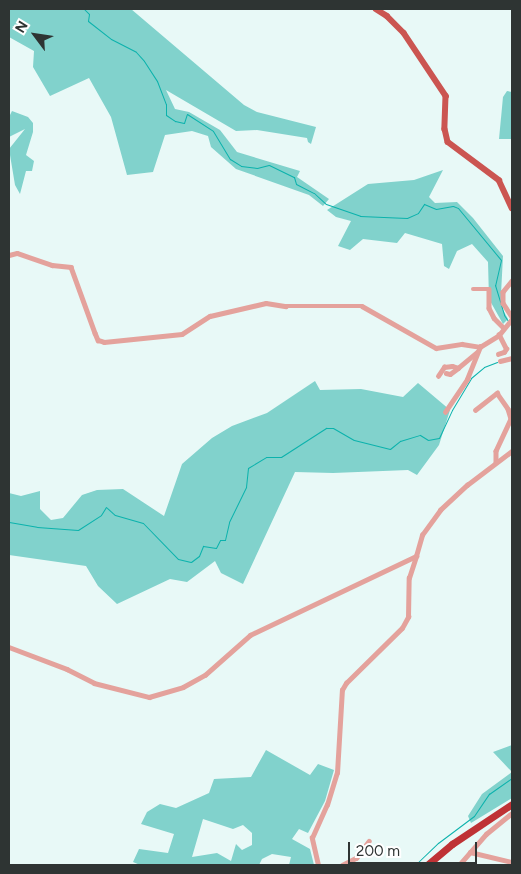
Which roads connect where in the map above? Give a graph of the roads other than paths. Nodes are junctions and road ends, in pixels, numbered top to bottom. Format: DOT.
graph roads {
  1 [pos="376,9"];
  2 [pos="512,208"];
  3 [pos="9,255"];
  4 [pos="512,281"];
  5 [pos="473,289"];
  6 [pos="512,319"];
  7 [pos="506,327"];
  8 [pos="499,335"];
  9 [pos="479,349"];
  10 [pos="498,354"];
  11 [pos="512,358"];
  12 [pos="500,361"];
  13 [pos="458,368"];
  14 [pos="446,373"];
  15 [pos="438,376"];
  16 [pos="475,410"];
  17 [pos="445,412"];
  18 [pos="512,451"];
  19 [pos="496,462"];
  20 [pos="416,556"];
  21 [pos="9,647"];
  22 [pos="512,804"];
  23 [pos="512,813"];
  24 [pos="370,841"];
  25 [pos="470,852"];
  26 [pos="511,863"];
  27 [pos="318,865"];
  28 [pos="342,865"];
  29 [pos="427,865"];
  30 [pos="458,865"];
  1 -- 2 [label="main road"];
  3 -- 9 [label="street"];
  4 -- 6 [label="street"];
  5 -- 7 [label="street"];
  6 -- 7 [label="street"];
  7 -- 8 [label="street"];
  8 -- 9 [label="street"];
  8 -- 10 [label="street"];
  9 -- 13 [label="street"];
  9 -- 17 [label="street"];
  11 -- 12 [label="street"];
  13 -- 14 [label="street"];
  13 -- 15 [label="street"];
  16 -- 19 [label="street"];
  18 -- 19 [label="street"];
  19 -- 20 [label="street"];
  20 -- 21 [label="street"];
  20 -- 27 [label="street"];
  22 -- 29 [label="highway"];
  23 -- 25 [label="street"];
  24 -- 28 [label="street"];
  25 -- 26 [label="street"];
  25 -- 30 [label="street"];
}
